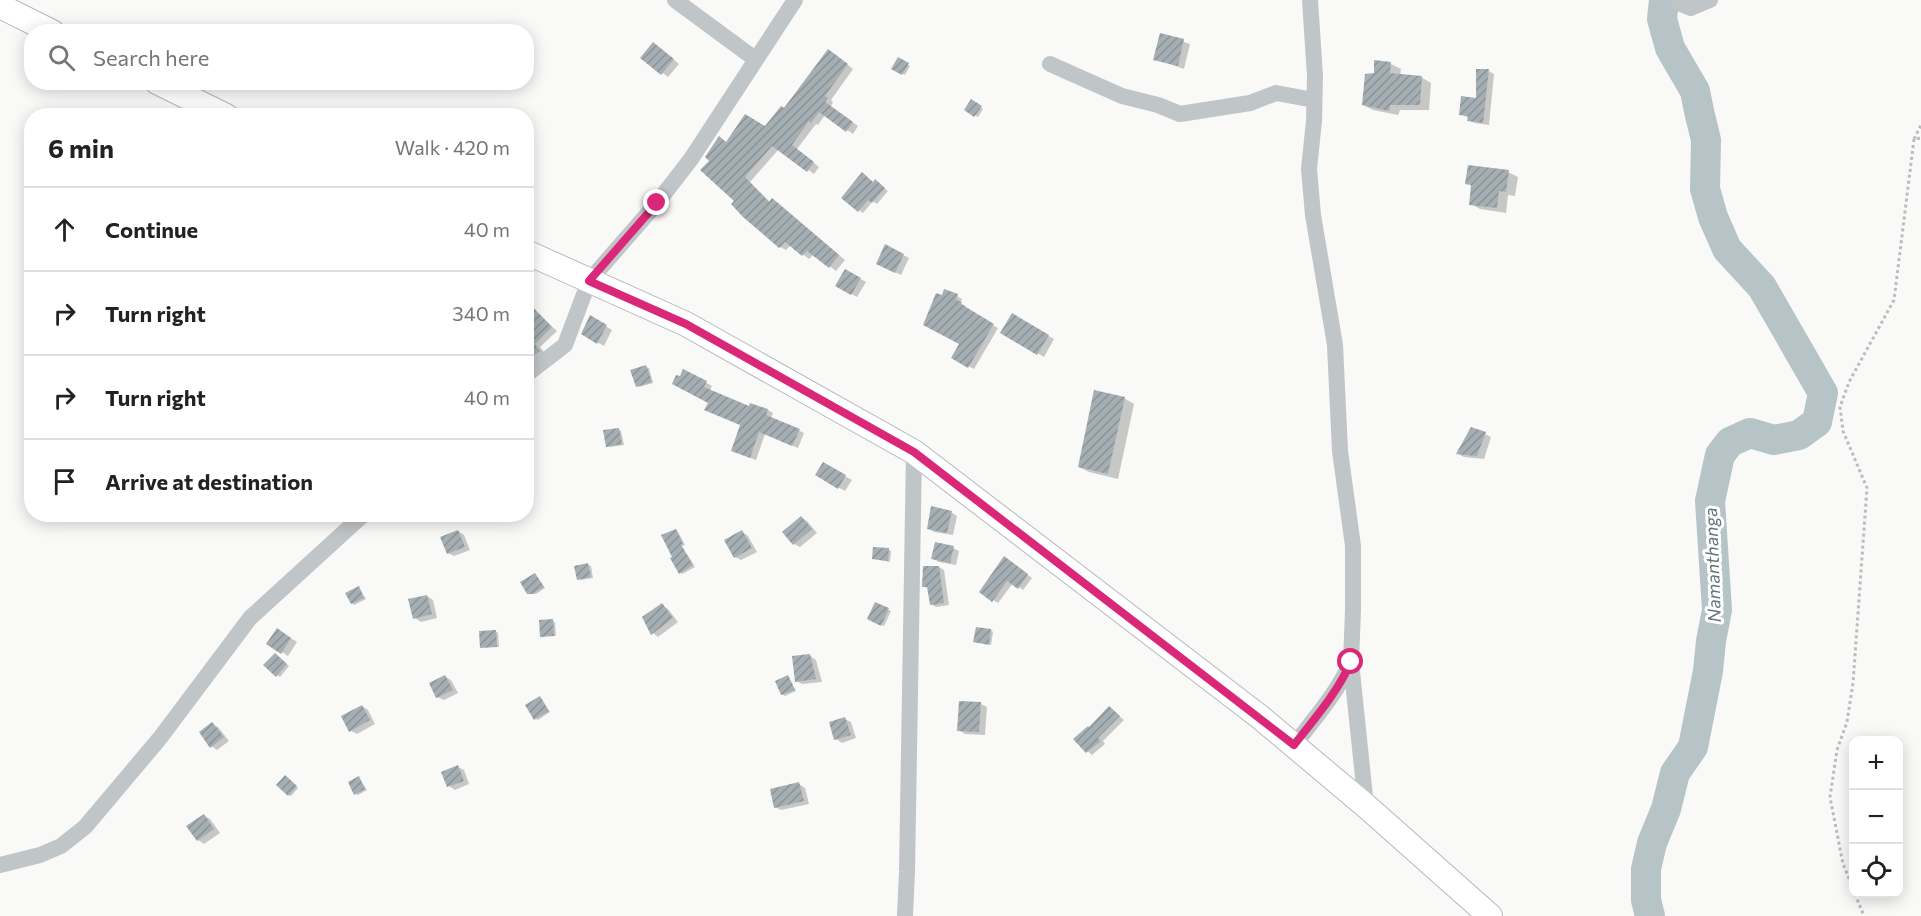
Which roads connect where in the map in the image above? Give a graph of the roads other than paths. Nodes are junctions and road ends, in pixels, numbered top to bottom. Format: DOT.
graph roads {
  1 [pos="675,0"];
  2 [pos="795,0"];
  3 [pos="1310,0"];
  4 [pos="1710,0"];
  5 [pos="1679,3"];
  6 [pos="0,6"];
  7 [pos="36,24"];
  8 [pos="755,59"];
  9 [pos="1050,64"];
  10 [pos="173,90"];
  11 [pos="1314,100"];
  12 [pos="210,108"];
  13 [pos="534,256"];
  14 [pos="589,281"];
  15 [pos="534,369"];
  16 [pos="914,452"];
  17 [pos="355,522"];
  18 [pos="1351,662"];
  19 [pos="1294,745"];
  20 [pos="1366,806"];
  21 [pos="0,865"];
  22 [pos="904,916"];
  23 [pos="1490,916"];
  1 -- 8 [label="street"];
  2 -- 8 [label="street"];
  3 -- 11 [label="street"];
  4 -- 5 [label="street"];
  6 -- 7 [label="street"];
  8 -- 14 [label="street"];
  9 -- 11 [label="street"];
  10 -- 12 [label="street"];
  11 -- 18 [label="street"];
  13 -- 14 [label="street"];
  14 -- 15 [label="street"];
  14 -- 16 [label="street"];
  16 -- 19 [label="street"];
  16 -- 22 [label="street"];
  17 -- 21 [label="street"];
  18 -- 19 [label="street"];
  18 -- 20 [label="street"];
  19 -- 20 [label="street"];
  20 -- 23 [label="street"];
}
